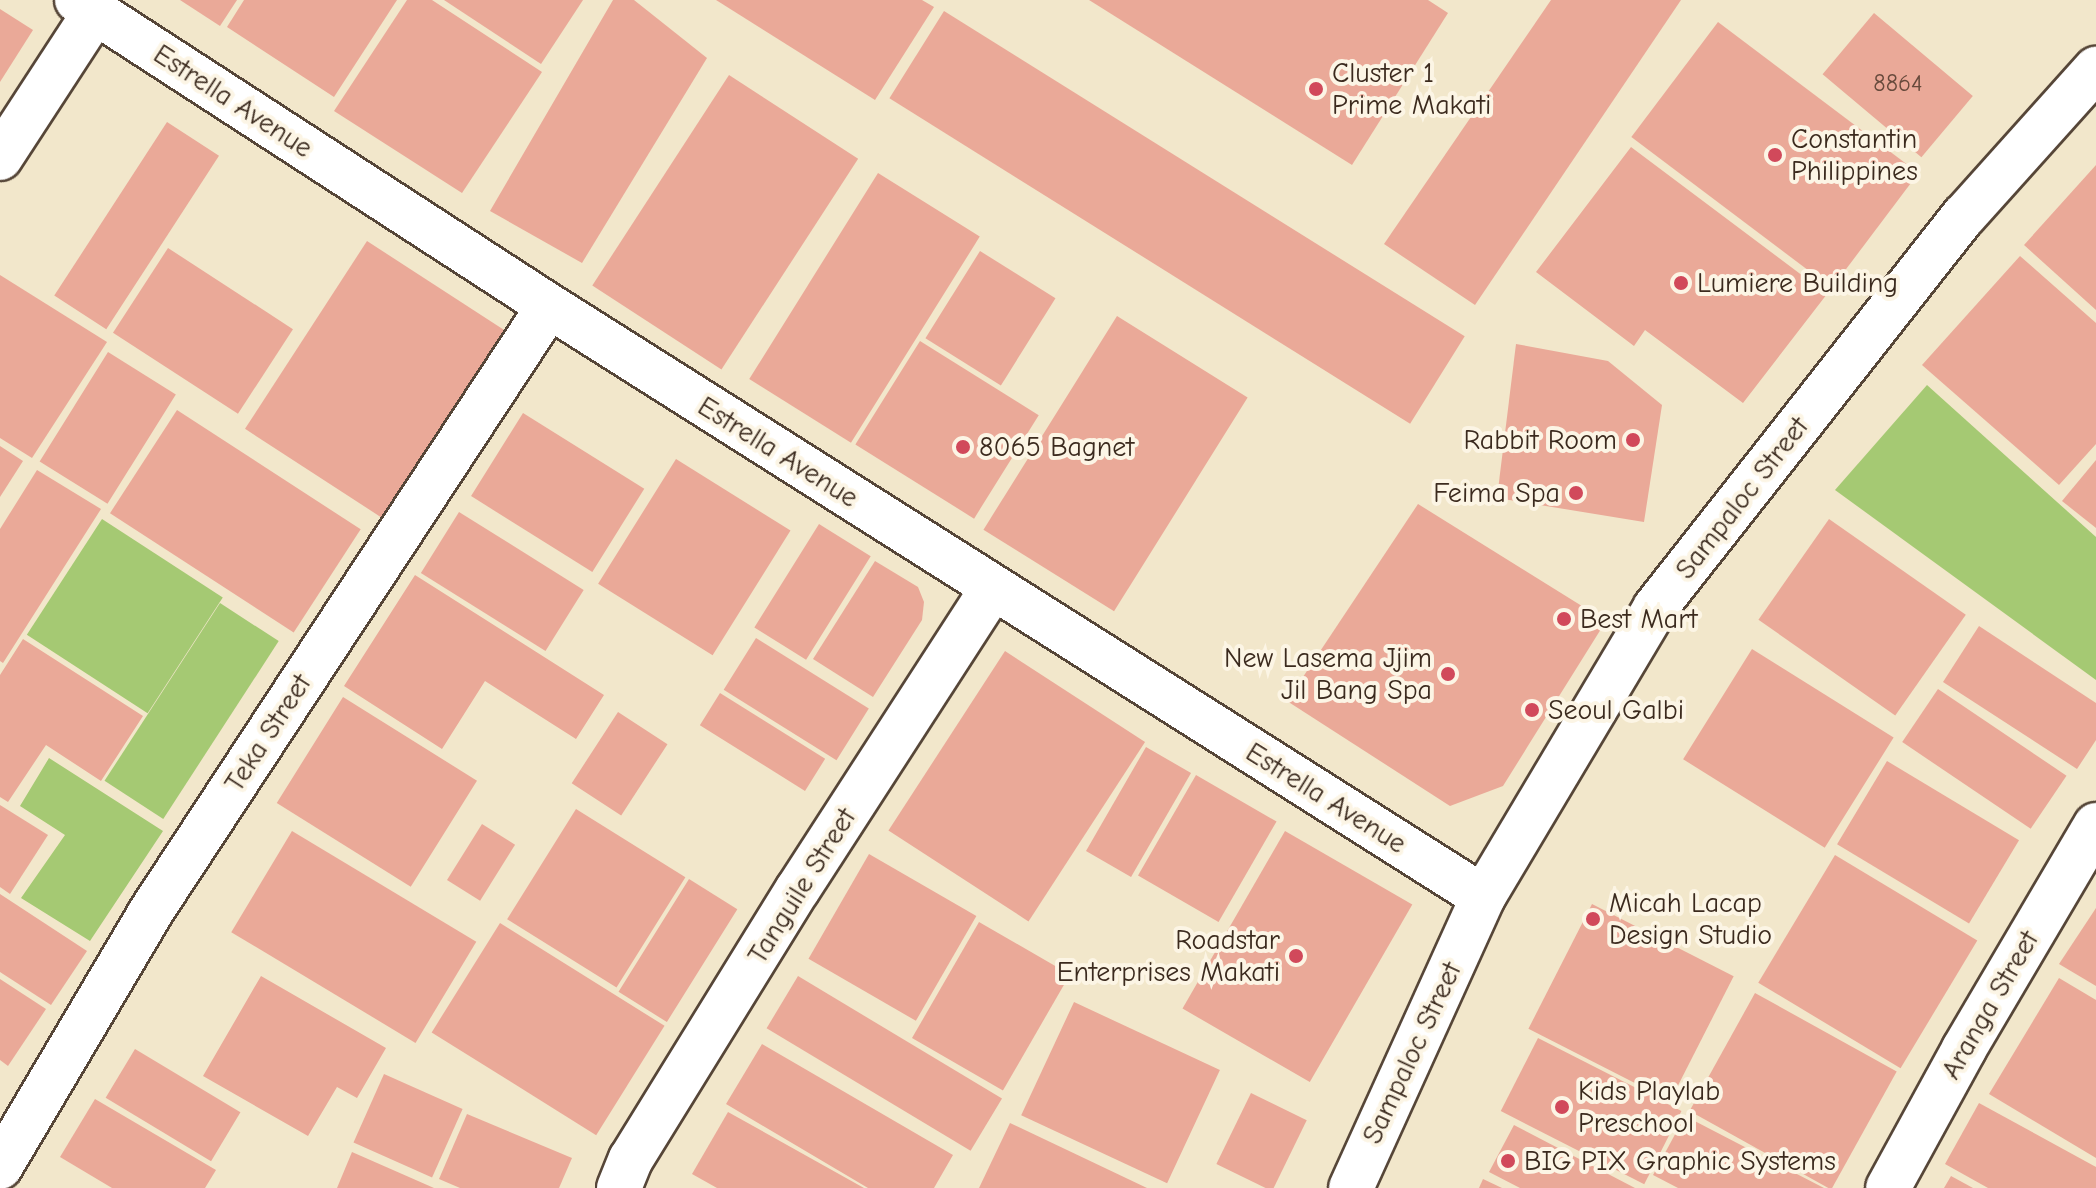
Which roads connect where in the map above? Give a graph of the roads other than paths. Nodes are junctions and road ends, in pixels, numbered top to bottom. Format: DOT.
graph roads {
  1 [pos="86,6"];
  2 [pos="2096,69"];
  3 [pos="0,158"];
  4 [pos="549,306"];
  5 [pos="993,588"];
  6 [pos="2096,825"];
  7 [pos="1483,897"];
  8 [pos="0,1167"];
  9 [pos="619,1188"];
  10 [pos="1351,1188"];
  11 [pos="1888,1188"];
  1 -- 3 [label="street"];
  1 -- 4 [label="street, Estrella Avenue"];
  2 -- 7 [label="street, Sampaloc Street"];
  4 -- 5 [label="street, Estrella Avenue"];
  4 -- 8 [label="street, Teka Street"];
  5 -- 7 [label="street, Estrella Avenue"];
  5 -- 9 [label="street, Tanguile Street"];
  6 -- 11 [label="street, Aranga Street"];
  7 -- 10 [label="street, Sampaloc Street"];
}
